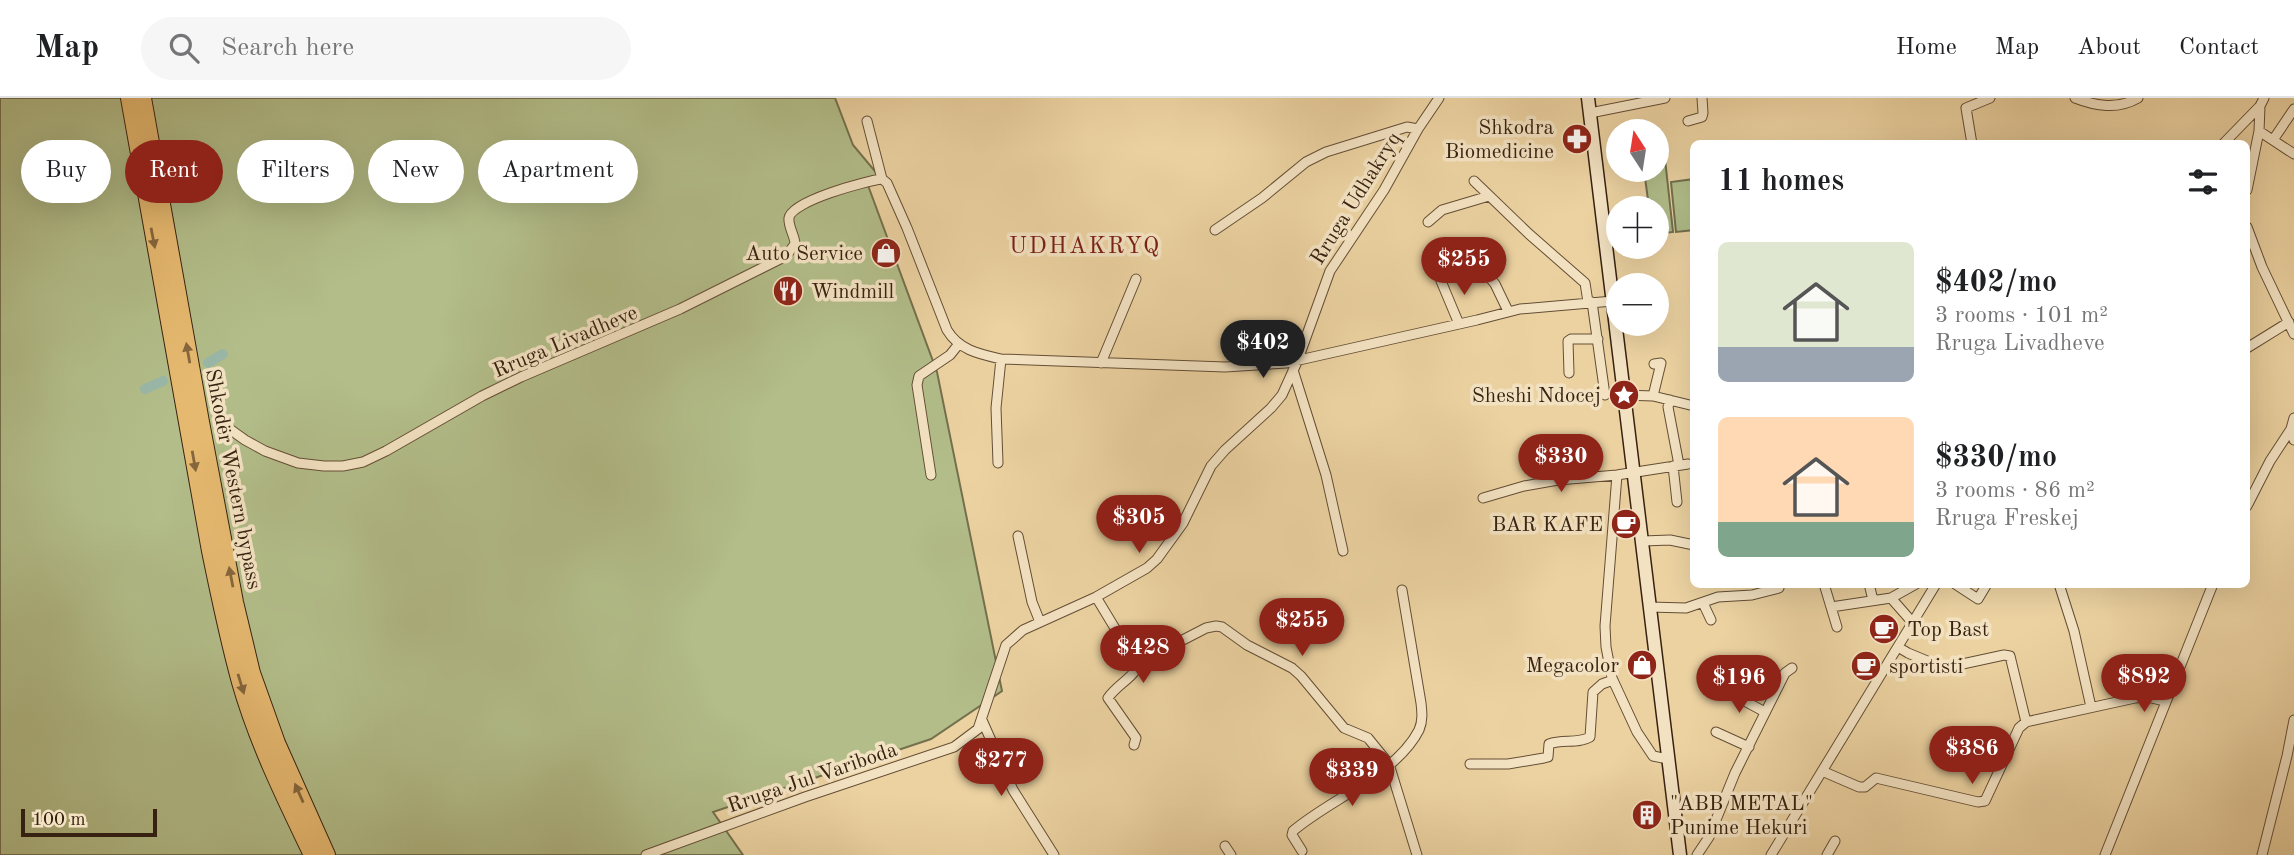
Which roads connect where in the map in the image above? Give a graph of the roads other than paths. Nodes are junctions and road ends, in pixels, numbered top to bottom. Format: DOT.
graph roads {
  1 [pos="129,98"];
  2 [pos="143,98"];
  3 [pos="1439,98"];
  4 [pos="1588,98"];
  5 [pos="1665,98"];
  6 [pos="1702,98"];
  7 [pos="1990,98"];
  8 [pos="2075,98"];
  9 [pos="2138,98"];
  10 [pos="2262,102"];
  11 [pos="2294,109"];
  12 [pos="1590,113"];
  13 [pos="867,121"];
  14 [pos="1688,121"];
  15 [pos="1418,129"];
  16 [pos="2259,131"];
  17 [pos="1971,140"];
  18 [pos="2227,140"];
  19 [pos="2273,140"];
  20 [pos="2294,154"];
  21 [pos="2250,175"];
  22 [pos="882,179"];
  23 [pos="1474,181"];
  24 [pos="1489,195"];
  25 [pos="1428,222"];
  26 [pos="1214,230"];
  27 [pos="2250,235"];
  28 [pos="1475,260"];
  29 [pos="1610,273"];
  30 [pos="1136,279"];
  31 [pos="1441,281"];
  32 [pos="1606,301"];
  33 [pos="1590,302"];
  34 [pos="1508,311"];
  35 [pos="2289,322"];
  36 [pos="1459,324"];
  37 [pos="2294,334"];
  38 [pos="1617,336"];
  39 [pos="1598,339"];
  40 [pos="958,345"];
  41 [pos="2250,346"];
  42 [pos="1001,359"];
  43 [pos="1101,363"];
  44 [pos="1654,364"];
  45 [pos="1295,366"];
  46 [pos="1569,373"];
  47 [pos="1605,395"];
  48 [pos="1624,395"];
  49 [pos="1653,396"];
  50 [pos="1671,400"];
  51 [pos="1690,405"];
  52 [pos="2294,418"];
  53 [pos="223,425"];
  54 [pos="2291,429"];
  55 [pos="2294,440"];
  56 [pos="998,463"];
  57 [pos="1680,465"];
  58 [pos="1634,472"];
  59 [pos="931,474"];
  60 [pos="1617,475"];
  61 [pos="1483,498"];
  62 [pos="2250,500"];
  63 [pos="1677,502"];
  64 [pos="1018,536"];
  65 [pos="1643,541"];
  66 [pos="1690,544"];
  67 [pos="1343,551"];
  68 [pos="1825,588"];
  69 [pos="1870,588"];
  70 [pos="1909,588"];
  71 [pos="1933,588"];
  72 [pos="1962,588"];
  73 [pos="1984,588"];
  74 [pos="2060,588"];
  75 [pos="2211,588"];
  76 [pos="1779,589"];
  77 [pos="1402,590"];
  78 [pos="1096,597"];
  79 [pos="1891,598"];
  80 [pos="1873,600"];
  81 [pos="1703,603"];
  82 [pos="1649,607"];
  83 [pos="1831,607"];
  84 [pos="1711,620"];
  85 [pos="1040,622"];
  86 [pos="1913,623"];
  87 [pos="1837,626"];
  88 [pos="1898,647"];
  89 [pos="1140,659"];
  90 [pos="1793,668"];
  91 [pos="1613,680"];
  92 [pos="1726,691"];
  93 [pos="2165,701"];
  94 [pos="2091,707"];
  95 [pos="1765,712"];
  96 [pos="982,720"];
  97 [pos="2294,720"];
  98 [pos="2026,722"];
  99 [pos="1716,732"];
  100 [pos="1134,745"];
  101 [pos="1749,747"];
  102 [pos="1668,759"];
  103 [pos="1389,764"];
  104 [pos="1470,764"];
  105 [pos="1822,771"];
  106 [pos="1835,841"];
  107 [pos="1225,846"];
  108 [pos="1303,851"];
  109 [pos="312,855"];
  110 [pos="327,855"];
  111 [pos="646,855"];
  112 [pos="1054,855"];
  113 [pos="1231,855"];
  114 [pos="1417,855"];
  115 [pos="1680,855"];
  116 [pos="1697,855"];
  117 [pos="1771,855"];
  118 [pos="1827,855"];
  119 [pos="2105,855"];
  120 [pos="2262,855"];
  1 -- 109 [label="highway, Shkodër Western bypass, one-way"];
  110 -- 2 [label="highway, Shkodër Western bypass, one-way"];
  3 -- 15 [label="street, Rruga Udhakryq"];
  4 -- 12 [label="main road"];
  5 -- 12 [label="street"];
  6 -- 14 [label="street"];
  7 -- 17 [label="street"];
  8 -- 9 [label="street"];
  10 -- 16 [label="street"];
  10 -- 18 [label="street"];
  11 -- 19 [label="street"];
  12 -- 29 [label="main road"];
  13 -- 22 [label="street"];
  15 -- 26 [label="street"];
  15 -- 45 [label="street, Rruga Udhakryq"];
  16 -- 19 [label="street"];
  16 -- 21 [label="street"];
  19 -- 20 [label="street"];
  22 -- 40 [label="street"];
  22 -- 53 [label="street, Rruga Livadheve"];
  23 -- 24 [label="street"];
  24 -- 25 [label="street"];
  24 -- 33 [label="street"];
  27 -- 35 [label="street"];
  28 -- 34 [label="street"];
  30 -- 43 [label="street"];
  31 -- 36 [label="street"];
  32 -- 33 [label="street"];
  33 -- 34 [label="street"];
  33 -- 39 [label="street"];
  34 -- 36 [label="street"];
  35 -- 37 [label="street"];
  35 -- 41 [label="street"];
  36 -- 45 [label="street"];
  38 -- 48 [label="main road"];
  39 -- 46 [label="street"];
  39 -- 47 [label="street"];
  40 -- 42 [label="street"];
  40 -- 59 [label="street"];
  42 -- 43 [label="street"];
  42 -- 56 [label="street"];
  43 -- 45 [label="street"];
  44 -- 49 [label="street"];
  45 -- 67 [label="street"];
  45 -- 78 [label="street, Rruga Udhakryq"];
  48 -- 49 [label="street"];
  48 -- 58 [label="main road"];
  49 -- 50 [label="street"];
  50 -- 51 [label="street"];
  50 -- 57 [label="street"];
  52 -- 54 [label="street"];
  54 -- 55 [label="street"];
  54 -- 62 [label="street"];
  57 -- 58 [label="street"];
  57 -- 63 [label="street"];
  58 -- 60 [label="street"];
  58 -- 65 [label="main road"];
  60 -- 61 [label="street"];
  60 -- 91 [label="street"];
  64 -- 85 [label="street"];
  65 -- 66 [label="street"];
  65 -- 82 [label="main road"];
  68 -- 83 [label="street"];
  69 -- 80 [label="street"];
  70 -- 79 [label="street"];
  71 -- 86 [label="street"];
  72 -- 73 [label="street"];
  74 -- 94 [label="street"];
  75 -- 93 [label="street"];
  76 -- 81 [label="street"];
  77 -- 103 [label="street"];
  78 -- 85 [label="street, Rruga Udhakryq"];
  78 -- 89 [label="street"];
  79 -- 80 [label="street"];
  79 -- 86 [label="street"];
  80 -- 83 [label="street"];
  81 -- 82 [label="street"];
  81 -- 84 [label="street"];
  82 -- 102 [label="main road"];
  83 -- 87 [label="street"];
  85 -- 96 [label="street, Rruga Udhakryq"];
  86 -- 88 [label="street"];
  88 -- 98 [label="street"];
  88 -- 105 [label="street"];
  89 -- 100 [label="street"];
  89 -- 103 [label="street"];
  90 -- 95 [label="street"];
  91 -- 102 [label="street"];
  91 -- 104 [label="street"];
  92 -- 95 [label="street"];
  93 -- 94 [label="street"];
  93 -- 119 [label="street"];
  94 -- 98 [label="street"];
  95 -- 101 [label="street"];
  96 -- 111 [label="street, Rruga Jul Variboda"];
  96 -- 112 [label="street"];
  97 -- 120 [label="street"];
  98 -- 105 [label="street"];
  99 -- 101 [label="street"];
  101 -- 116 [label="street"];
  102 -- 115 [label="main road"];
  103 -- 108 [label="street"];
  103 -- 114 [label="street"];
  105 -- 117 [label="street"];
  106 -- 118 [label="street"];
  107 -- 113 [label="street"];
}
